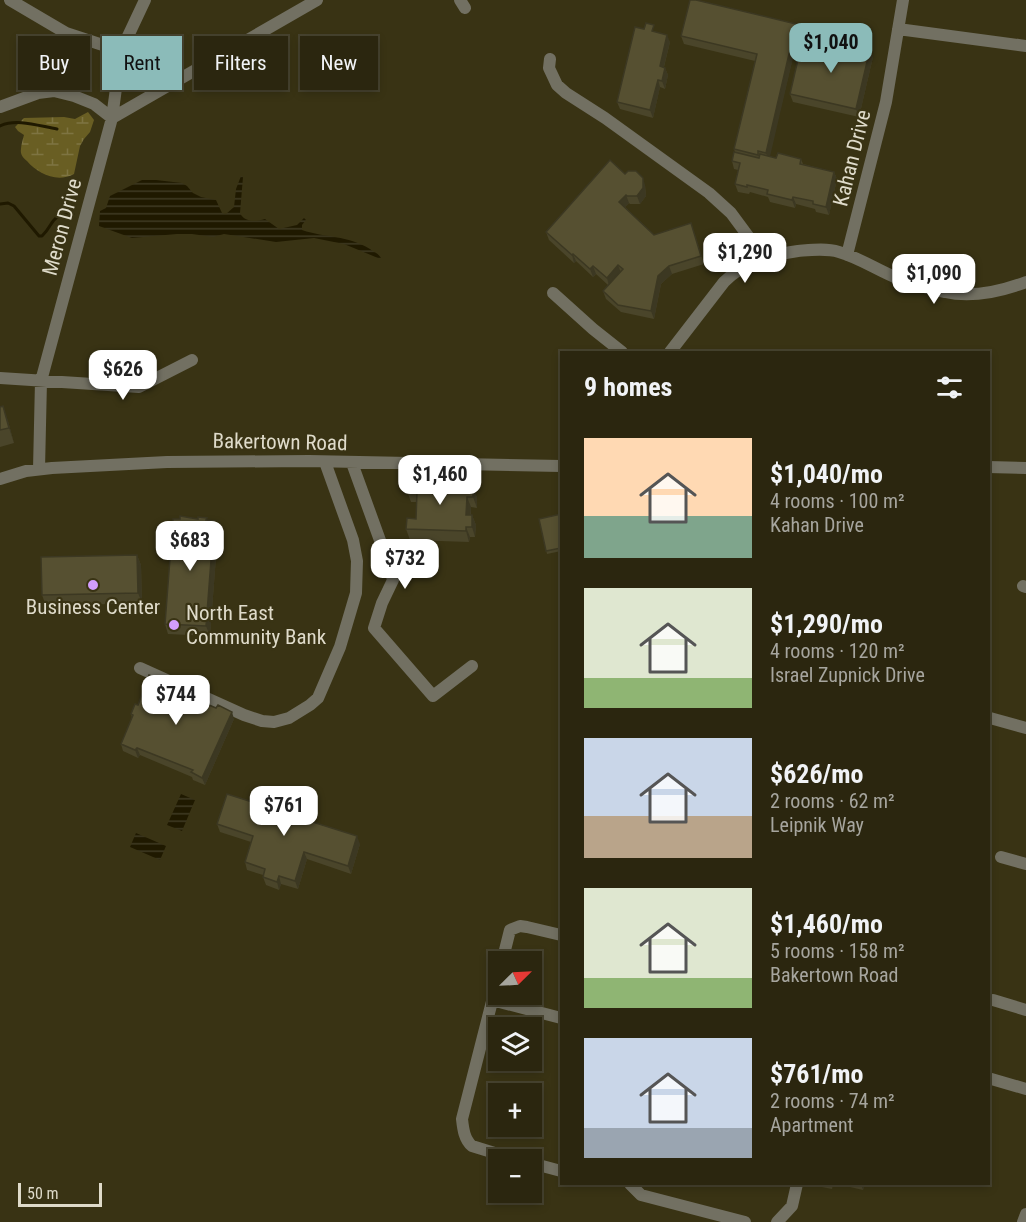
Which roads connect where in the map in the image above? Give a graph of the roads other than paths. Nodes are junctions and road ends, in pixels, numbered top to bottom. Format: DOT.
graph roads {
  1 [pos="10,0"];
  2 [pos="145,0"];
  3 [pos="317,0"];
  4 [pos="903,0"];
  5 [pos="898,29"];
  6 [pos="128,36"];
  7 [pos="102,45"];
  8 [pos="1026,46"];
  9 [pos="550,59"];
  10 [pos="116,90"];
  11 [pos="0,107"];
  12 [pos="112,118"];
  13 [pos="847,255"];
  14 [pos="760,259"];
  15 [pos="1026,282"];
  16 [pos="553,293"];
  17 [pos="621,351"];
  18 [pos="671,351"];
  19 [pos="192,360"];
  20 [pos="0,378"];
  21 [pos="41,381"];
  22 [pos="325,462"];
  23 [pos="352,463"];
  24 [pos="560,466"];
  25 [pos="990,467"];
  26 [pos="1026,468"];
  27 [pos="39,469"];
  28 [pos="0,479"];
  29 [pos="472,666"];
  30 [pos="140,668"];
  31 [pos="990,718"];
  32 [pos="1026,728"];
  33 [pos="1001,857"];
  34 [pos="1026,864"];
  35 [pos="560,935"];
  36 [pos="505,951"];
  37 [pos="993,1000"];
  38 [pos="491,1005"];
  39 [pos="511,1005"];
  40 [pos="1026,1010"];
  41 [pos="560,1018"];
  42 [pos="990,1079"];
  43 [pos="1026,1089"];
  44 [pos="488,1151"];
  45 [pos="542,1166"];
  46 [pos="560,1171"];
  47 [pos="631,1185"];
  48 [pos="798,1185"];
  49 [pos="1026,1214"];
  50 [pos="745,1222"];
  51 [pos="777,1222"];
  52 [pos="1023,1222"];
  1 -- 7 [label="street"];
  2 -- 6 [label="street, Meron Drive"];
  3 -- 12 [label="street"];
  4 -- 5 [label="street, Kahan Drive"];
  5 -- 8 [label="street"];
  5 -- 13 [label="street, Kahan Drive"];
  9 -- 14 [label="street"];
  10 -- 12 [label="street, Meron Drive"];
  11 -- 12 [label="street"];
  12 -- 21 [label="street, Meron Drive"];
  13 -- 14 [label="street"];
  13 -- 15 [label="street"];
  14 -- 18 [label="street"];
  16 -- 17 [label="street"];
  19 -- 21 [label="street"];
  20 -- 21 [label="street"];
  21 -- 27 [label="street, Meron Drive"];
  22 -- 23 [label="street, Bakertown Road"];
  22 -- 27 [label="street, Bakertown Road"];
  22 -- 30 [label="street"];
  23 -- 24 [label="street, Bakertown Road"];
  23 -- 29 [label="street"];
  25 -- 26 [label="street"];
  27 -- 28 [label="street, Bakertown Road"];
  31 -- 32 [label="street"];
  33 -- 34 [label="street"];
  35 -- 36 [label="street"];
  37 -- 40 [label="street"];
  38 -- 44 [label="street"];
  39 -- 41 [label="street"];
  42 -- 43 [label="street"];
  45 -- 46 [label="street"];
  47 -- 50 [label="street"];
  48 -- 51 [label="street"];
  49 -- 52 [label="street"];
}
